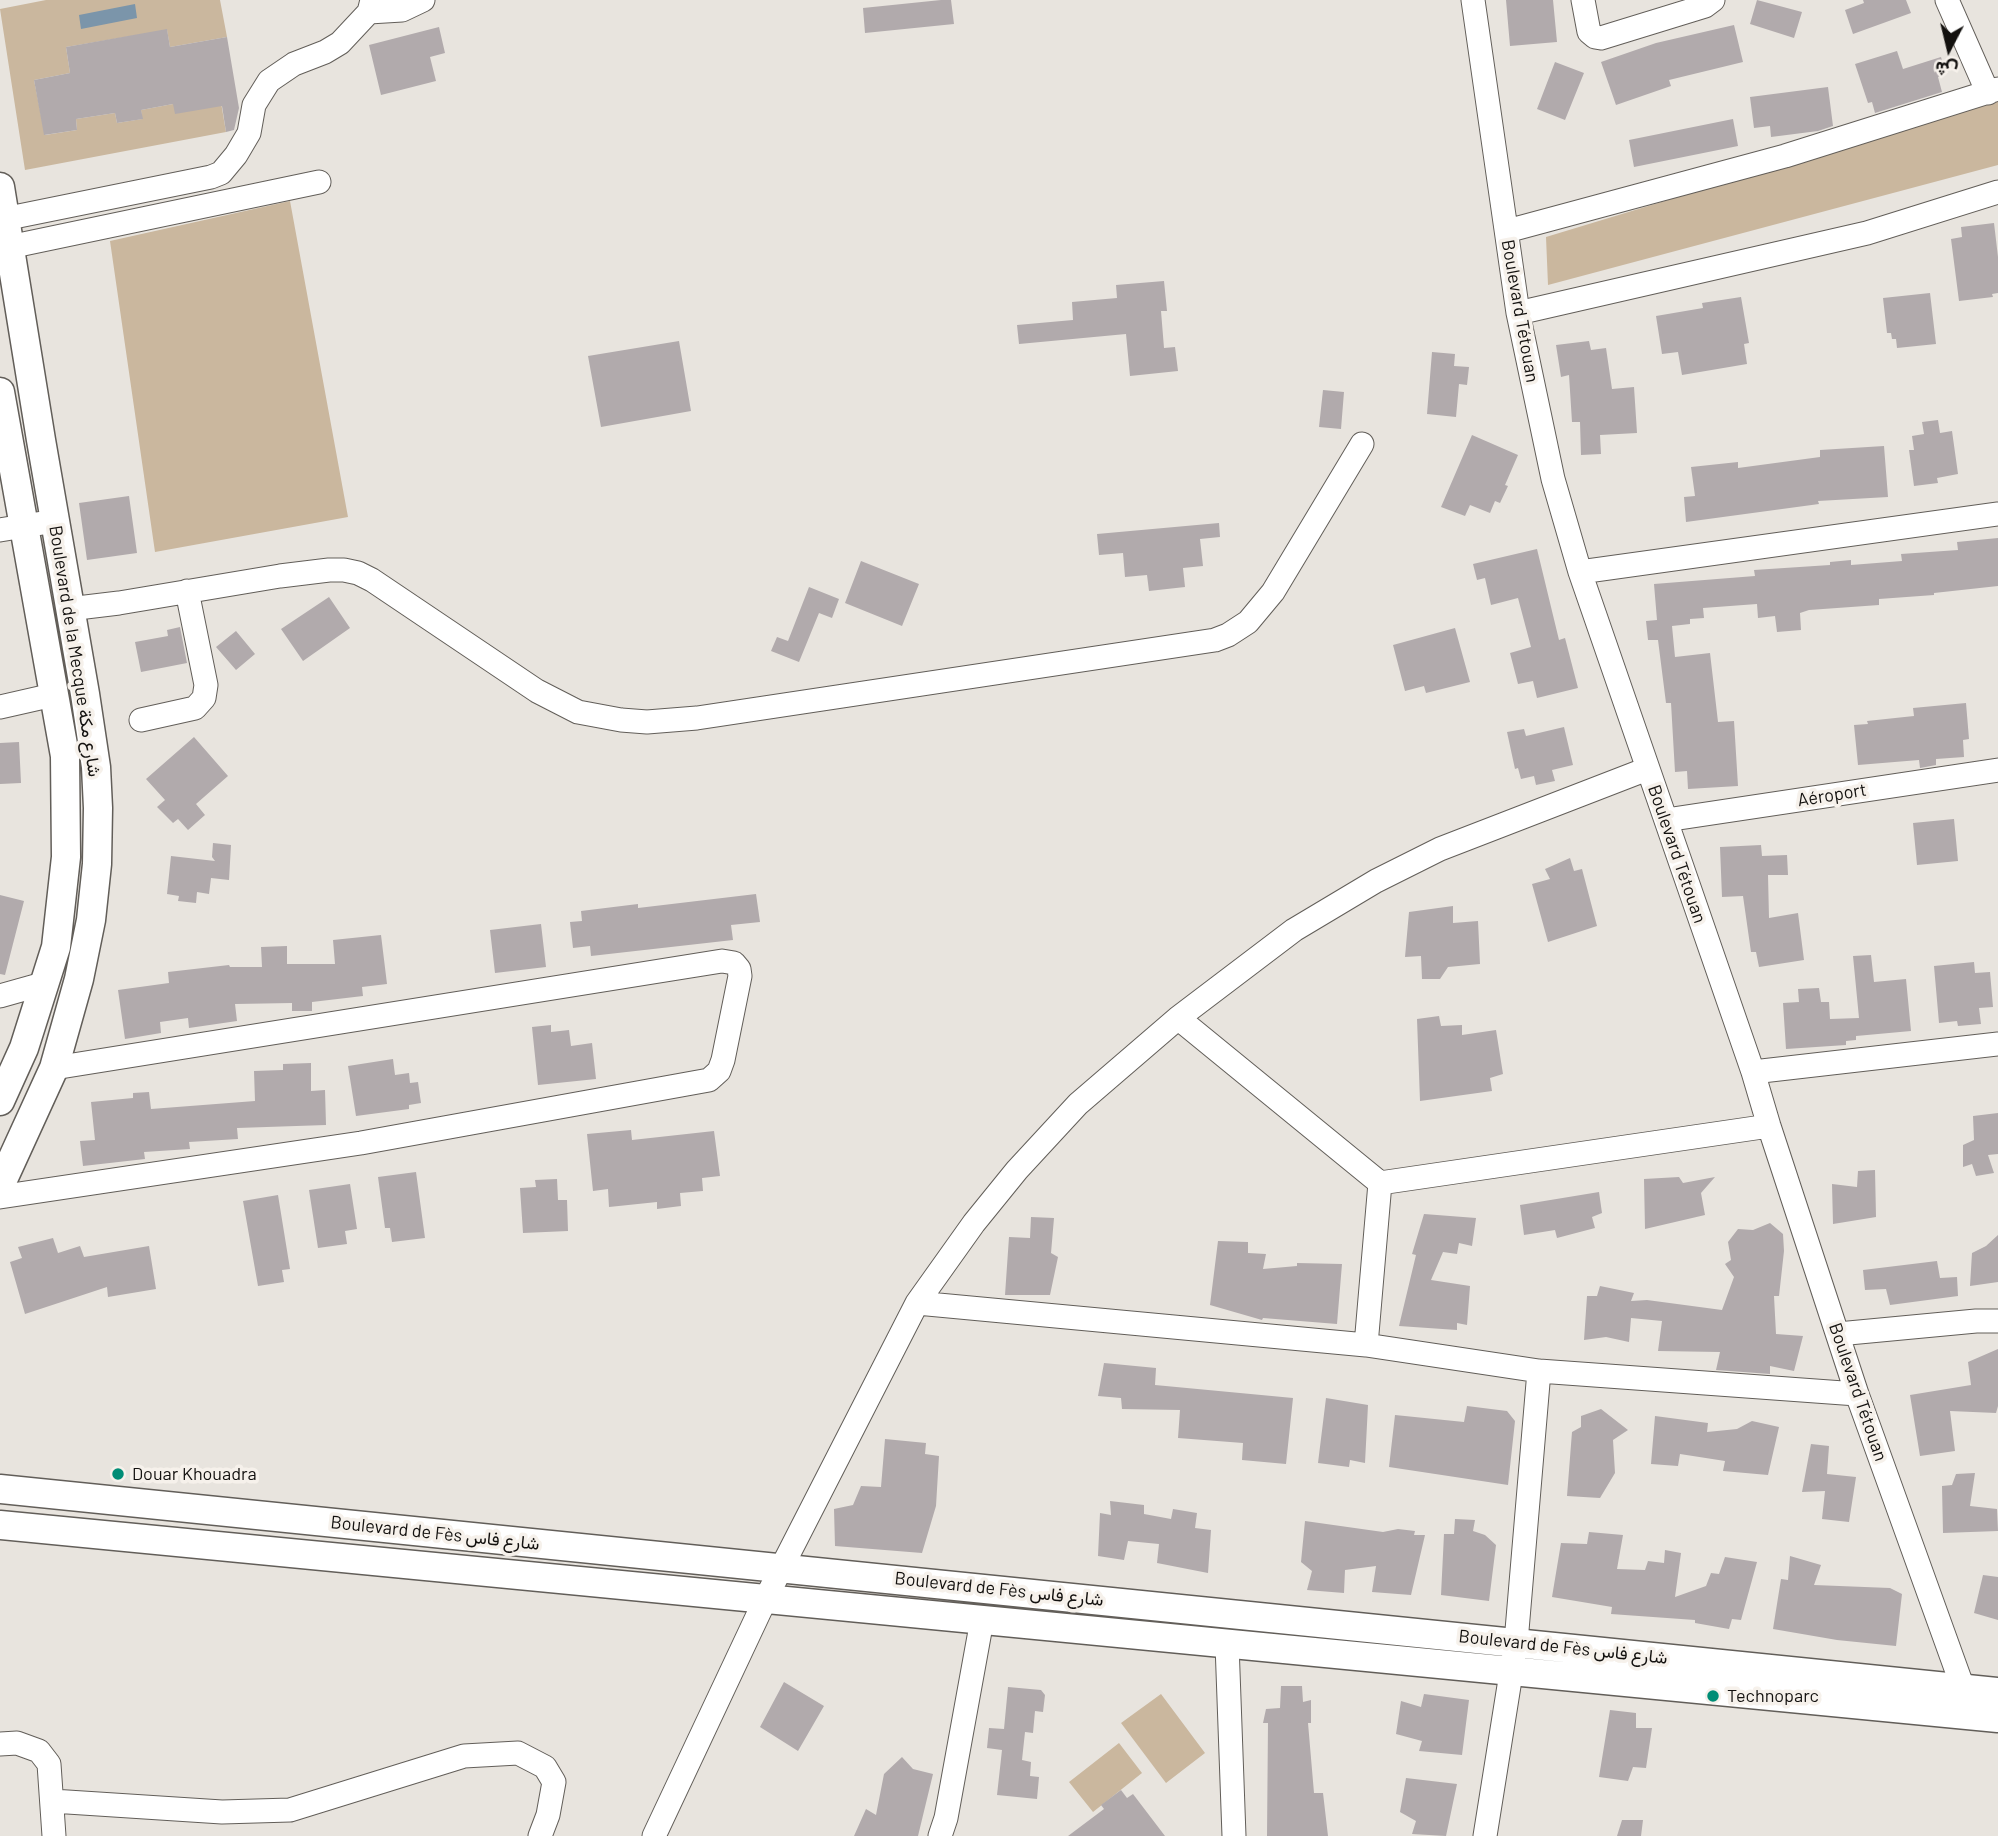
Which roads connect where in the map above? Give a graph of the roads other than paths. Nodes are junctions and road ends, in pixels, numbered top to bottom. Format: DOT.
graph roads {
  1 [pos="423,0"];
  2 [pos="1472,0"];
  3 [pos="1583,0"];
  4 [pos="1713,0"];
  5 [pos="1947,0"];
  6 [pos="371,6"];
  7 [pos="1993,91"];
  8 [pos="319,182"];
  9 [pos="0,187"];
  10 [pos="1998,192"];
  11 [pos="4,219"];
  12 [pos="1507,231"];
  13 [pos="9,247"];
  14 [pos="1518,313"];
  15 [pos="0,393"];
  16 [pos="41,440"];
  17 [pos="1362,444"];
  18 [pos="4,446"];
  19 [pos="1998,514"];
  20 [pos="55,521"];
  21 [pos="11,529"];
  22 [pos="1580,572"];
  23 [pos="187,591"];
  24 [pos="69,609"];
  25 [pos="53,695"];
  26 [pos="0,707"];
  27 [pos="141,720"];
  28 [pos="1647,769"];
  29 [pos="1998,770"];
  30 [pos="1666,820"];
  31 [pos="46,983"];
  32 [pos="0,996"];
  33 [pos="1178,1018"];
  34 [pos="1998,1044"];
  35 [pos="54,1068"];
  36 [pos="1754,1072"];
  37 [pos="0,1101"];
  38 [pos="1769,1126"];
  39 [pos="1380,1183"];
  40 [pos="0,1186"];
  41 [pos="0,1197"];
  42 [pos="917,1303"];
  43 [pos="1998,1321"];
  44 [pos="1838,1334"];
  45 [pos="1366,1345"];
  46 [pos="1539,1371"];
  47 [pos="1857,1394"];
  48 [pos="0,1489"];
  49 [pos="0,1525"];
  50 [pos="781,1567"];
  51 [pos="766,1598"];
  52 [pos="982,1620"];
  53 [pos="1516,1642"];
  54 [pos="1227,1644"];
  55 [pos="1511,1670"];
  56 [pos="1963,1688"];
  57 [pos="1998,1692"];
  58 [pos="1998,1718"];
  59 [pos="0,1744"];
  60 [pos="52,1801"];
  61 [pos="54,1836"];
  62 [pos="540,1836"];
  63 [pos="654,1836"];
  64 [pos="940,1836"];
  65 [pos="1234,1836"];
  66 [pos="1485,1836"];
  1 -- 6 [label="street"];
  2 -- 12 [label="street, Boulevard Tétouan"];
  3 -- 4 [label="street"];
  5 -- 7 [label="street"];
  6 -- 11 [label="street"];
  7 -- 12 [label="street"];
  8 -- 13 [label="street"];
  9 -- 11 [label="main road, Boulevard de la Mecque شارع مكة"];
  10 -- 14 [label="street"];
  11 -- 13 [label="main road, Boulevard de la Mecque شارع مكة"];
  12 -- 14 [label="street, Boulevard Tétouan"];
  13 -- 16 [label="main road, Boulevard de la Mecque شارع مكة"];
  14 -- 22 [label="street, Boulevard Tétouan"];
  15 -- 18 [label="main road, Boulevard de la Mecque شارع مكة"];
  16 -- 18 [label="street"];
  16 -- 20 [label="main road, Boulevard de la Mecque شارع مكة"];
  17 -- 23 [label="street"];
  18 -- 21 [label="main road, Boulevard de la Mecque شارع مكة"];
  19 -- 22 [label="street"];
  20 -- 21 [label="street"];
  20 -- 24 [label="main road, Boulevard de la Mecque شارع مكة"];
  21 -- 25 [label="main road, Boulevard de la Mecque شارع مكة"];
  22 -- 28 [label="street, Boulevard Tétouan"];
  23 -- 24 [label="street"];
  23 -- 27 [label="street"];
  24 -- 35 [label="main road, Boulevard de la Mecque شارع مكة"];
  25 -- 26 [label="street"];
  25 -- 31 [label="main road, Boulevard de la Mecque شارع مكة"];
  28 -- 30 [label="street, Boulevard Tétouan"];
  28 -- 33 [label="street"];
  29 -- 30 [label="street, Aéroport"];
  30 -- 36 [label="street, Boulevard Tétouan"];
  31 -- 32 [label="street"];
  31 -- 37 [label="main road, Boulevard de la Mecque شارع مكة"];
  33 -- 39 [label="street"];
  33 -- 42 [label="street"];
  34 -- 36 [label="street"];
  35 -- 40 [label="main road, Boulevard de la Mecque شارع مكة"];
  35 -- 41 [label="street"];
  36 -- 38 [label="street, Boulevard Tétouan"];
  38 -- 39 [label="street"];
  38 -- 44 [label="street, Boulevard Tétouan"];
  39 -- 45 [label="street"];
  42 -- 45 [label="street"];
  42 -- 50 [label="street"];
  43 -- 44 [label="street"];
  44 -- 47 [label="street, Boulevard Tétouan"];
  45 -- 46 [label="street"];
  46 -- 47 [label="street"];
  46 -- 53 [label="street"];
  47 -- 56 [label="street, Boulevard Tétouan"];
  48 -- 50 [label="main road, Boulevard de Fès شارع فاس"];
  49 -- 51 [label="main road, Boulevard de Fès شارع فاس"];
  50 -- 51 [label="street"];
  50 -- 53 [label="main road, Boulevard de Fès شارع فاس"];
  51 -- 52 [label="main road, Boulevard de Fès شارع فاس"];
  51 -- 63 [label="street"];
  52 -- 54 [label="main road, Boulevard de Fès شارع فاس"];
  52 -- 64 [label="street"];
  53 -- 55 [label="street"];
  53 -- 56 [label="main road, Boulevard de Fès شارع فاس"];
  54 -- 55 [label="main road, Boulevard de Fès شارع فاس"];
  54 -- 65 [label="street"];
  55 -- 58 [label="main road, Boulevard de Fès شارع فاس"];
  55 -- 66 [label="street"];
  56 -- 57 [label="main road, Boulevard de Fès شارع فاس"];
  59 -- 60 [label="street"];
  60 -- 61 [label="street"];
  60 -- 62 [label="street"];
}
